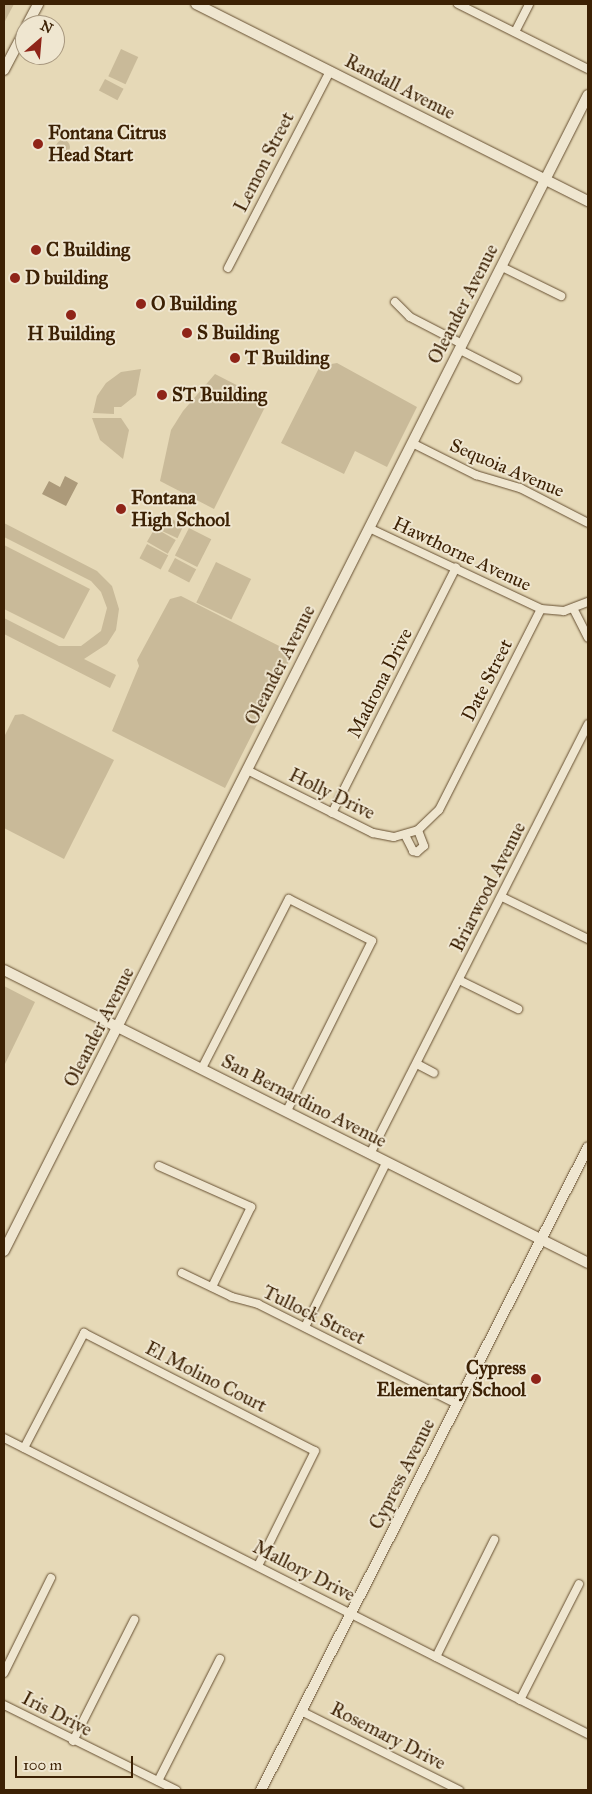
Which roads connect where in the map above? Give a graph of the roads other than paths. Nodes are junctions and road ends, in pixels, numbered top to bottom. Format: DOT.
graph roads {
  1 [pos="196,4"];
  2 [pos="458,4"];
  3 [pos="529,4"];
  4 [pos="514,32"];
  5 [pos="15,49"];
  6 [pos="588,69"];
  7 [pos="4,70"];
  8 [pos="330,71"];
  9 [pos="588,95"];
  10 [pos="546,179"];
  11 [pos="588,201"];
  12 [pos="502,267"];
  13 [pos="228,268"];
  14 [pos="560,296"];
  15 [pos="395,302"];
  16 [pos="461,347"];
  17 [pos="517,379"];
  18 [pos="412,443"];
  19 [pos="588,523"];
  20 [pos="369,528"];
  21 [pos="456,568"];
  22 [pos="588,602"];
  23 [pos="540,609"];
  24 [pos="574,610"];
  25 [pos="588,638"];
  26 [pos="588,724"];
  27 [pos="247,770"];
  28 [pos="439,810"];
  29 [pos="332,813"];
  30 [pos="418,830"];
  31 [pos="405,835"];
  32 [pos="502,896"];
  33 [pos="588,937"];
  34 [pos="4,970"];
  35 [pos="459,980"];
  36 [pos="518,1009"];
  37 [pos="119,1026"];
  38 [pos="417,1064"];
  39 [pos="202,1068"];
  40 [pos="434,1073"];
  41 [pos="287,1111"];
  42 [pos="588,1147"];
  43 [pos="370,1154"];
  44 [pos="386,1163"];
  45 [pos="159,1166"];
  46 [pos="541,1239"];
  47 [pos="4,1251"];
  48 [pos="588,1263"];
  49 [pos="182,1272"];
  50 [pos="212,1287"];
  51 [pos="305,1327"];
  52 [pos="458,1404"];
  53 [pos="4,1438"];
  54 [pos="24,1448"];
  55 [pos="494,1540"];
  56 [pos="258,1566"];
  57 [pos="51,1578"];
  58 [pos="579,1584"];
  59 [pos="350,1614"];
  60 [pos="134,1620"];
  61 [pos="436,1657"];
  62 [pos="220,1659"];
  63 [pos="4,1673"];
  64 [pos="520,1700"];
  65 [pos="4,1705"];
  66 [pos="301,1711"];
  67 [pos="588,1734"];
  68 [pos="74,1741"];
  69 [pos="158,1781"];
  70 [pos="176,1790"];
  71 [pos="261,1790"];
  72 [pos="459,1790"];
  1 -- 8 [label="street, Randall Avenue"];
  2 -- 4 [label="street"];
  3 -- 4 [label="street"];
  4 -- 6 [label="street"];
  5 -- 7 [label="street"];
  8 -- 10 [label="street, Randall Avenue"];
  8 -- 13 [label="street, Lemon Street"];
  9 -- 10 [label="street, Oleander Avenue"];
  10 -- 11 [label="street, Randall Avenue"];
  10 -- 12 [label="street, Oleander Avenue"];
  12 -- 14 [label="street"];
  12 -- 16 [label="street, Oleander Avenue"];
  15 -- 16 [label="street"];
  16 -- 17 [label="street"];
  16 -- 18 [label="street, Oleander Avenue"];
  18 -- 19 [label="street, Sequoia Avenue"];
  18 -- 20 [label="street, Oleander Avenue"];
  20 -- 21 [label="street, Hawthorne Avenue"];
  20 -- 27 [label="street, Oleander Avenue"];
  21 -- 23 [label="street, Hawthorne Avenue"];
  21 -- 29 [label="street, Madrona Drive"];
  22 -- 24 [label="street"];
  23 -- 24 [label="street"];
  23 -- 28 [label="street, Date Street"];
  24 -- 25 [label="street"];
  26 -- 32 [label="street, Briarwood Avenue"];
  27 -- 29 [label="street, Holly Drive"];
  27 -- 37 [label="street, Oleander Avenue"];
  28 -- 30 [label="street, Holly Drive"];
  29 -- 31 [label="street, Holly Drive"];
  30 -- 31 [label="street, Holly Drive"];
  30 -- 31 [label="street"];
  32 -- 33 [label="street"];
  32 -- 35 [label="street, Briarwood Avenue"];
  34 -- 37 [label="street, San Bernardino Avenue"];
  35 -- 36 [label="street"];
  35 -- 38 [label="street, Briarwood Avenue"];
  37 -- 39 [label="street, San Bernardino Avenue"];
  37 -- 47 [label="street, Oleander Avenue"];
  38 -- 40 [label="street"];
  38 -- 43 [label="street, Briarwood Avenue"];
  39 -- 41 [label="street, San Bernardino Avenue"];
  39 -- 41 [label="street"];
  41 -- 43 [label="street, San Bernardino Avenue"];
  42 -- 46 [label="street, Cypress Avenue"];
  43 -- 44 [label="street, San Bernardino Avenue"];
  44 -- 46 [label="street, San Bernardino Avenue"];
  44 -- 51 [label="street"];
  45 -- 50 [label="street"];
  46 -- 48 [label="street, San Bernardino Avenue"];
  46 -- 52 [label="street, Cypress Avenue"];
  49 -- 50 [label="street, Tullock Street"];
  50 -- 51 [label="street, Tullock Street"];
  51 -- 52 [label="street, Tullock Street"];
  52 -- 59 [label="street, Cypress Avenue"];
  53 -- 54 [label="street, Mallory Drive"];
  54 -- 56 [label="street, Mallory Drive"];
  54 -- 56 [label="street, El Molino Court"];
  55 -- 61 [label="street"];
  56 -- 59 [label="street, Mallory Drive"];
  57 -- 63 [label="street"];
  58 -- 64 [label="street"];
  59 -- 61 [label="street, Mallory Drive"];
  59 -- 66 [label="street, Cypress Avenue"];
  60 -- 68 [label="street"];
  61 -- 64 [label="street, Mallory Drive"];
  62 -- 69 [label="street"];
  64 -- 67 [label="street, Mallory Drive"];
  65 -- 68 [label="street, Iris Drive"];
  66 -- 71 [label="street, Cypress Avenue"];
  66 -- 72 [label="street, Rosemary Drive"];
  68 -- 69 [label="street, Iris Drive"];
  69 -- 70 [label="street, Iris Drive"];
}
